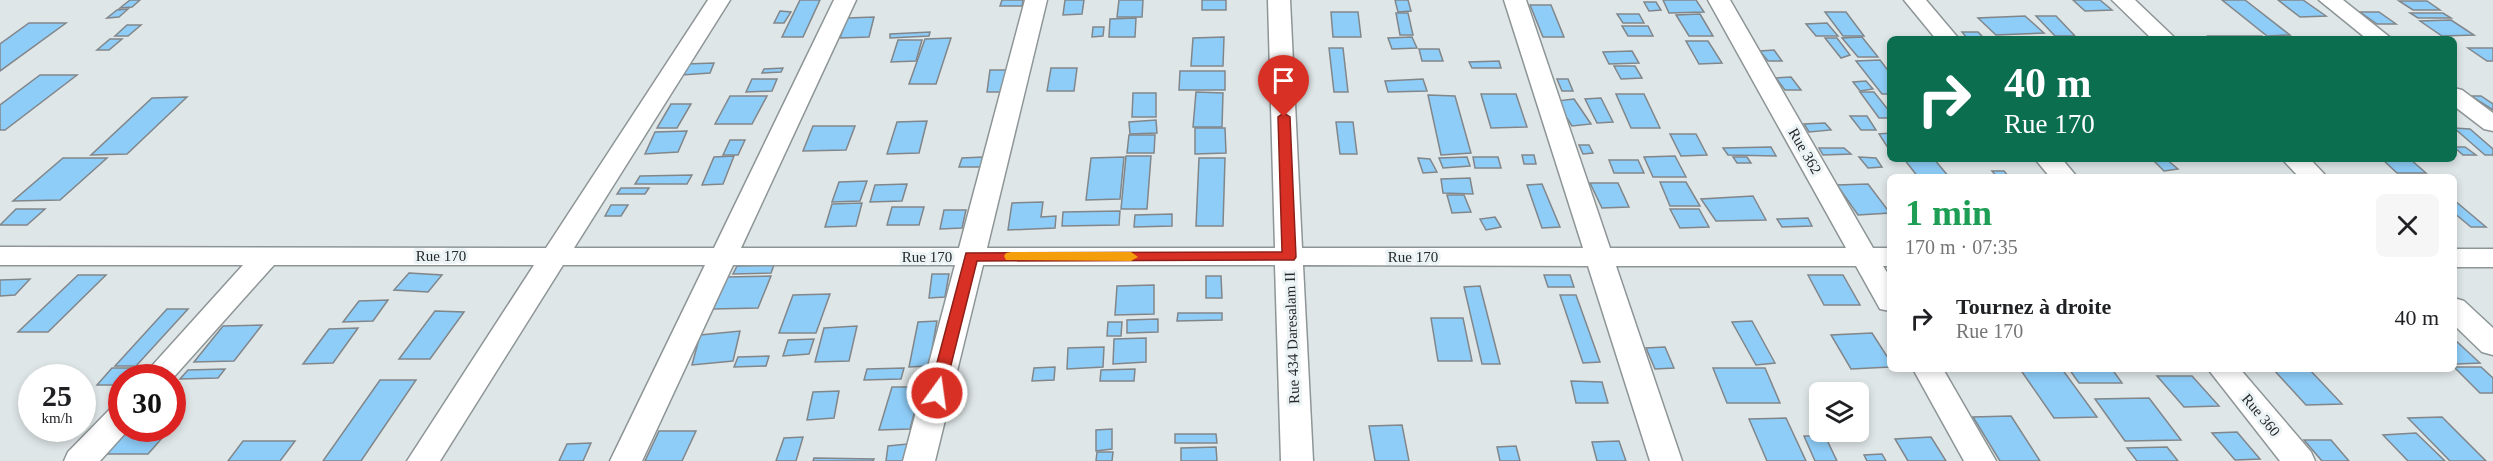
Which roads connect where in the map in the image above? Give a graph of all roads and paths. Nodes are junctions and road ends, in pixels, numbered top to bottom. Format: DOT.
graph roads {
  1 [pos="719,0"];
  2 [pos="844,0"];
  3 [pos="1036,0"];
  4 [pos="1279,0"];
  5 [pos="1515,0"];
  6 [pos="1719,0"];
  7 [pos="1915,0"];
  8 [pos="2123,0"];
  9 [pos="2330,0"];
  10 [pos="1945,36"];
  11 [pos="2162,36"];
  12 [pos="2377,36"];
  13 [pos="2457,97"];
  14 [pos="2493,124"];
  15 [pos="2051,162"];
  16 [pos="2298,162"];
  17 [pos="2061,174"];
  18 [pos="2311,174"];
  19 [pos="268,255"];
  20 [pos="0,256"];
  21 [pos="554,256"];
  22 [pos="724,256"];
  23 [pos="971,256"];
  24 [pos="1289,257"];
  25 [pos="1599,257"];
  26 [pos="1877,257"];
  27 [pos="2457,258"];
  28 [pos="2493,258"];
  29 [pos="1887,292"];
  30 [pos="2457,311"];
  31 [pos="2493,345"];
  32 [pos="169,364"];
  33 [pos="1930,372"];
  34 [pos="2225,372"];
  35 [pos="108,431"];
  36 [pos="80,461"];
  37 [pos="423,461"];
  38 [pos="626,461"];
  39 [pos="919,461"];
  40 [pos="1297,461"];
  41 [pos="1666,461"];
  42 [pos="1980,461"];
  43 [pos="2299,461"];
  1 -- 21 [label="street"];
  2 -- 22 [label="street"];
  3 -- 23 [label="street"];
  4 -- 24 [label="street, Rue 434 Daresalam II"];
  5 -- 25 [label="street"];
  6 -- 26 [label="street, Rue 362"];
  7 -- 10 [label="street"];
  8 -- 11 [label="street"];
  9 -- 12 [label="street"];
  13 -- 14 [label="street"];
  15 -- 17 [label="street"];
  16 -- 18 [label="street"];
  19 -- 20 [label="street, Rue 170"];
  19 -- 21 [label="street, Rue 170"];
  19 -- 32 [label="street"];
  21 -- 22 [label="street, Rue 170"];
  21 -- 37 [label="street"];
  22 -- 23 [label="street, Rue 170"];
  22 -- 38 [label="street"];
  23 -- 24 [label="street, Rue 170"];
  23 -- 39 [label="street"];
  24 -- 25 [label="street, Rue 170"];
  24 -- 40 [label="street, Rue 434 Daresalam II"];
  25 -- 26 [label="street, Rue 170"];
  25 -- 41 [label="street"];
  26 -- 29 [label="street, Rue 362"];
  27 -- 28 [label="street"];
  30 -- 31 [label="street"];
  33 -- 42 [label="street"];
  34 -- 43 [label="street, Rue 360"];
  35 -- 36 [label="street"];
}
